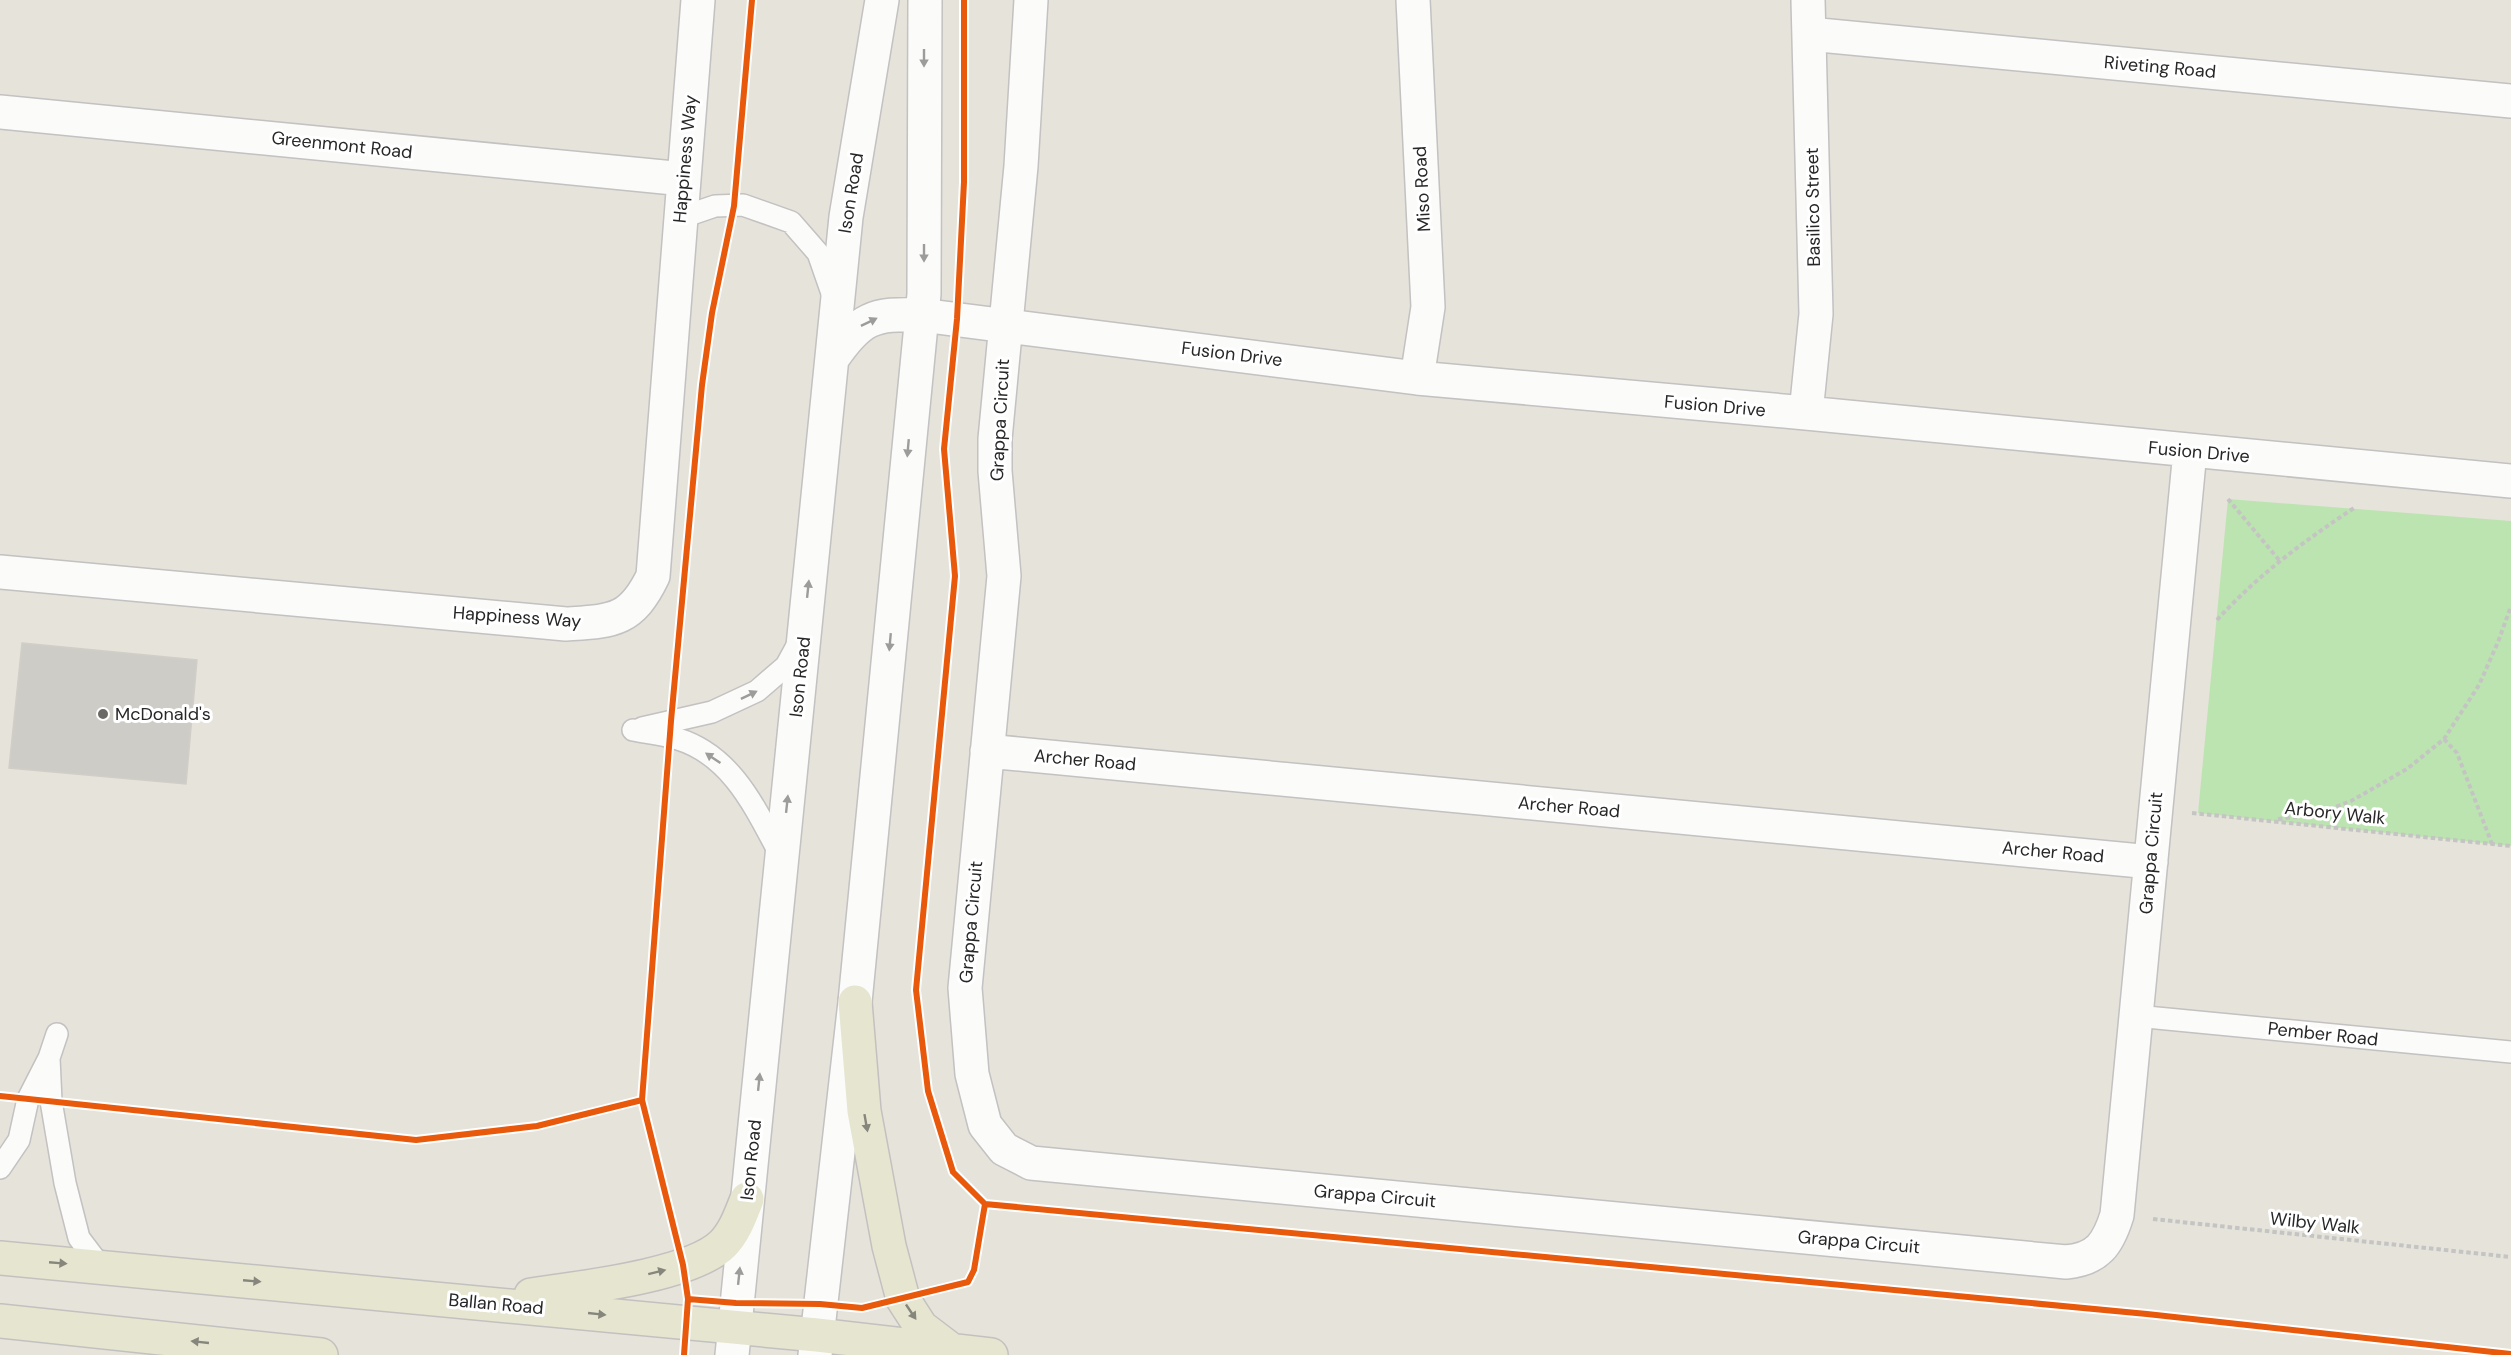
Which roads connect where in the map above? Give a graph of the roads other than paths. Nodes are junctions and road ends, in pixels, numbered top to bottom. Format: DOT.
graph roads {
  1 [pos="698,0"];
  2 [pos="882,0"];
  3 [pos="925,0"];
  4 [pos="1031,0"];
  5 [pos="1413,0"];
  6 [pos="1808,0"];
  7 [pos="1809,34"];
  8 [pos="2511,101"];
  9 [pos="0,112"];
  10 [pos="684,179"];
  11 [pos="681,218"];
  12 [pos="837,308"];
  13 [pos="921,315"];
  14 [pos="1006,324"];
  15 [pos="832,359"];
  16 [pos="1417,378"];
  17 [pos="1806,413"];
  18 [pos="2190,451"];
  19 [pos="2511,481"];
  20 [pos="0,572"];
  21 [pos="804,634"];
  22 [pos="987,751"];
  23 [pos="782,857"];
  24 [pos="2151,862"];
  25 [pos="855,1002"];
  26 [pos="2136,1016"];
  27 [pos="57,1034"];
  28 [pos="2511,1052"];
  29 [pos="49,1058"];
  30 [pos="0,1168"];
  31 [pos="747,1199"];
  32 [pos="0,1258"];
  33 [pos="101,1267"];
  34 [pos="476,1302"];
  35 [pos="0,1321"];
  36 [pos="733,1341"];
  37 [pos="816,1345"];
  38 [pos="950,1349"];
  39 [pos="321,1355"];
  40 [pos="991,1355"];
  1 -- 10 [label="street, Happiness Way"];
  2 -- 12 [label="street, Ison Road"];
  3 -- 13 [label="street, one-way"];
  4 -- 14 [label="street, Grappa Circuit"];
  5 -- 16 [label="street, Miso Road"];
  6 -- 7 [label="street, Basilico Street"];
  7 -- 8 [label="street, Riveting Road"];
  7 -- 17 [label="street, Basilico Street"];
  9 -- 10 [label="street, Greenmont Road"];
  10 -- 11 [label="street, Happiness Way"];
  11 -- 12 [label="lane"];
  11 -- 20 [label="street, Happiness Way"];
  12 -- 15 [label="street, Ison Road"];
  13 -- 14 [label="street, Fusion Drive"];
  15 -- 13 [label="street, Fusion Drive, one-way"];
  13 -- 25 [label="street, one-way"];
  14 -- 16 [label="street, Fusion Drive"];
  14 -- 22 [label="street, Grappa Circuit"];
  21 -- 15 [label="street, Ison Road, one-way"];
  16 -- 17 [label="street, Fusion Drive"];
  17 -- 18 [label="street, Fusion Drive"];
  18 -- 19 [label="street, Fusion Drive"];
  18 -- 24 [label="street, Grappa Circuit"];
  23 -- 21 [label="street, Ison Road, one-way"];
  23 -- 21 [label="lane, one-way"];
  22 -- 24 [label="street, Archer Road"];
  22 -- 26 [label="street, Grappa Circuit"];
  31 -- 23 [label="street, Ison Road, one-way"];
  24 -- 26 [label="street, Grappa Circuit"];
  25 -- 37 [label="street"];
  25 -- 38 [label="main road, one-way"];
  26 -- 28 [label="lane, Pember Road"];
  27 -- 29 [label="lane"];
  29 -- 30 [label="lane"];
  29 -- 33 [label="lane"];
  34 -- 31 [label="main road, one-way"];
  36 -- 31 [label="street, Ison Road, one-way"];
  32 -- 33 [label="main road, Ballan Road, one-way"];
  33 -- 34 [label="main road, Ballan Road, one-way"];
  34 -- 36 [label="main road, Ballan Road, one-way"];
  39 -- 35 [label="main road, one-way"];
  36 -- 37 [label="main road, Ballan Road"];
  37 -- 38 [label="main road, Ballan Road"];
  38 -- 40 [label="main road, Ballan Road"];
}
